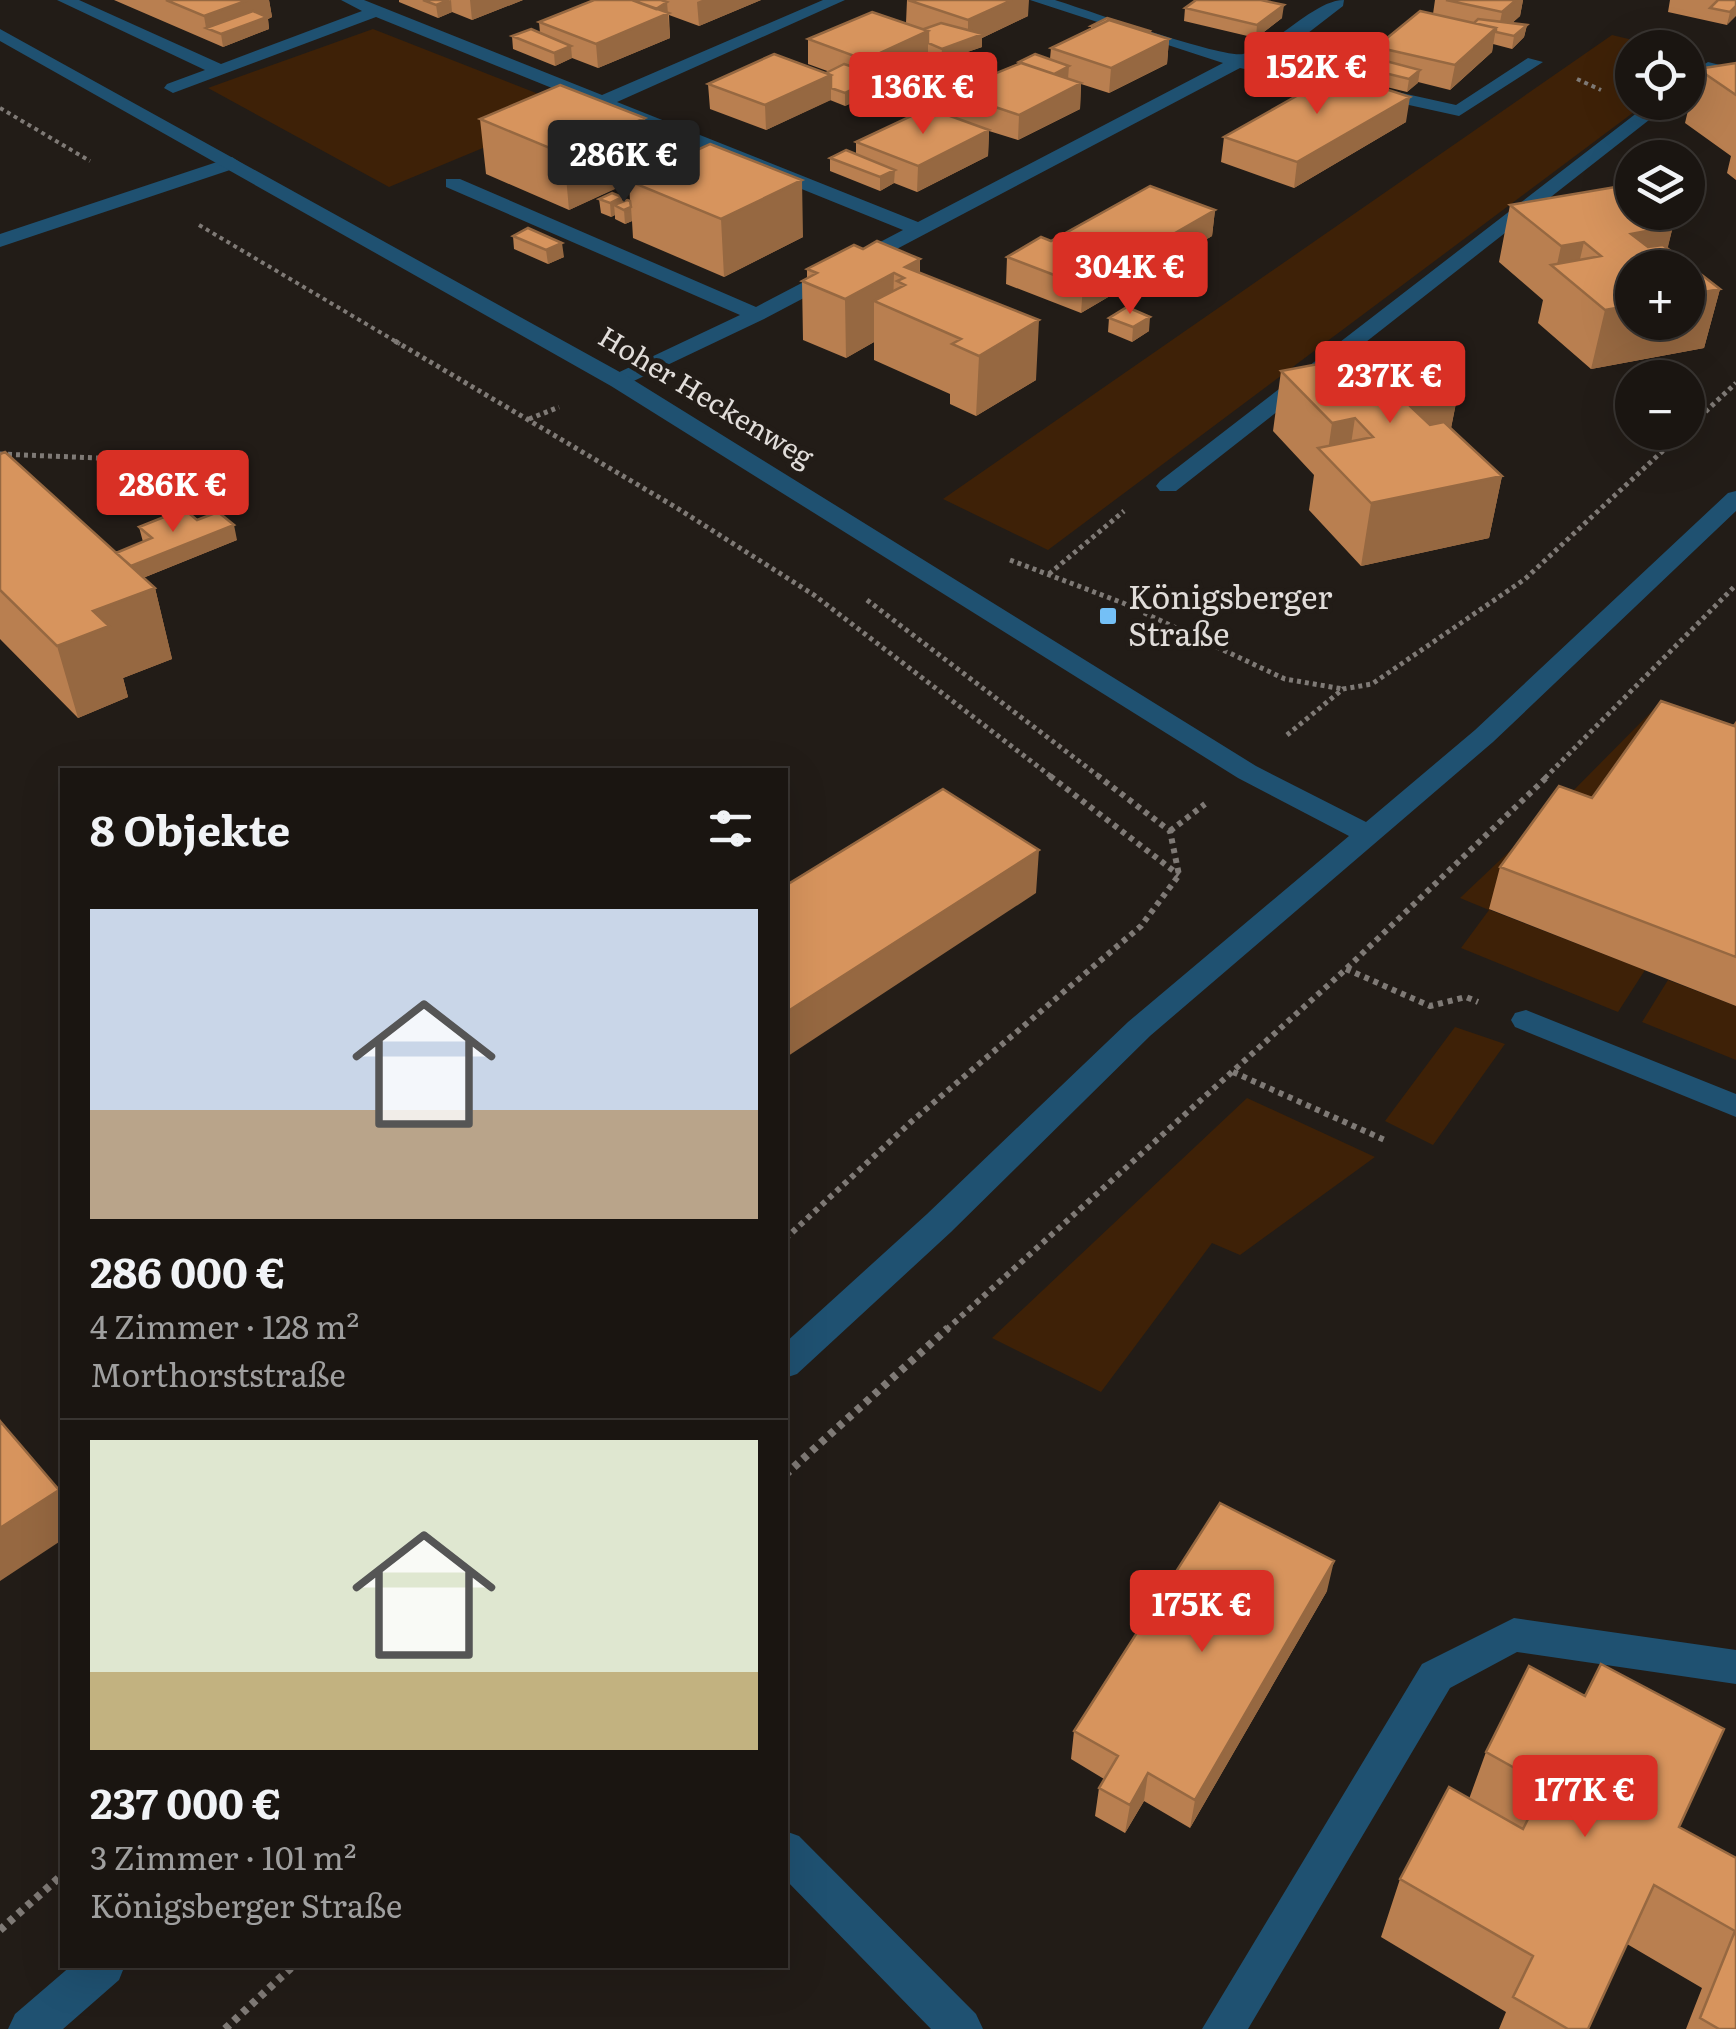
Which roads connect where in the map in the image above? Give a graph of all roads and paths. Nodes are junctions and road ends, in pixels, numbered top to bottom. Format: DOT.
graph roads {
  1 [pos="66,0"];
  2 [pos="350,0"];
  3 [pos="837,0"];
  4 [pos="1038,0"];
  5 [pos="1098,0"];
  6 [pos="1337,2"];
  7 [pos="377,11"];
  8 [pos="1077,12"];
  9 [pos="0,34"];
  10 [pos="1238,62"];
  11 [pos="1534,62"];
  12 [pos="220,70"];
  13 [pos="1705,70"];
  14 [pos="1736,74"];
  15 [pos="174,88"];
  16 [pos="1615,94"];
  17 [pos="604,101"];
  18 [pos="0,108"];
  19 [pos="1640,120"];
  20 [pos="232,163"];
  21 [pos="452,183"];
  22 [pos="144,193"];
  23 [pos="920,230"];
  24 [pos="2,238"];
  25 [pos="756,315"];
  26 [pos="620,381"];
  27 [pos="1736,383"];
  28 [pos="550,394"];
  29 [pos="1705,412"];
  30 [pos="528,420"];
  31 [pos="1664,450"];
  32 [pos="0,454"];
  33 [pos="160,460"];
  34 [pos="136,470"];
  35 [pos="1168,486"];
  36 [pos="1736,498"];
  37 [pos="189,515"];
  38 [pos="1048,574"];
  39 [pos="1736,584"];
  40 [pos="865,599"];
  41 [pos="1247,772"];
  42 [pos="1170,831"];
  43 [pos="1367,834"];
  44 [pos="1179,874"];
  45 [pos="1346,969"];
  46 [pos="1526,1020"];
  47 [pos="1232,1072"];
  48 [pos="1736,1106"];
  49 [pos="1387,1142"];
  50 [pos="788,1236"];
  51 [pos="788,1361"];
  52 [pos="788,1471"];
  53 [pos="1736,1667"];
  54 [pos="788,1853"];
  55 [pos="60,1877"];
  56 [pos="0,1930"];
  57 [pos="101,1968"];
  58 [pos="291,1968"];
  59 [pos="30,2029"];
  60 [pos="225,2029"];
  61 [pos="961,2029"];
  62 [pos="1224,2029"];
  1 -- 12 [label="street"];
  2 -- 7 [label="street"];
  3 -- 17 [label="street"];
  4 -- 8 [label="street"];
  5 -- 8 [label="street"];
  6 -- 10 [label="street"];
  7 -- 12 [label="street"];
  7 -- 17 [label="street"];
  8 -- 10 [label="street"];
  9 -- 20 [label="street, Hoher Heckenweg"];
  10 -- 11 [label="street"];
  10 -- 23 [label="street"];
  11 -- 16 [label="path"];
  12 -- 15 [label="street"];
  13 -- 14 [label="street"];
  17 -- 23 [label="street"];
  18 -- 22 [label="path"];
  19 -- 35 [label="street"];
  20 -- 22 [label="street"];
  20 -- 26 [label="street, Hoher Heckenweg"];
  21 -- 25 [label="street"];
  22 -- 24 [label="street"];
  22 -- 30 [label="path"];
  23 -- 25 [label="street"];
  25 -- 26 [label="street"];
  26 -- 41 [label="street, Hoher Heckenweg"];
  27 -- 29 [label="path"];
  28 -- 30 [label="path"];
  30 -- 44 [label="path"];
  31 -- 41 [label="path"];
  32 -- 34 [label="path"];
  33 -- 34 [label="path"];
  34 -- 37 [label="path"];
  35 -- 38 [label="path"];
  36 -- 43 [label="street"];
  39 -- 45 [label="path"];
  40 -- 42 [label="path"];
  41 -- 42 [label="path"];
  41 -- 43 [label="street, Hoher Heckenweg"];
  42 -- 44 [label="path"];
  43 -- 51 [label="street"];
  44 -- 50 [label="path"];
  45 -- 46 [label="path"];
  45 -- 47 [label="path"];
  46 -- 48 [label="street"];
  47 -- 49 [label="path"];
  47 -- 52 [label="path"];
  53 -- 62 [label="street"];
  54 -- 61 [label="street"];
  55 -- 56 [label="path"];
  57 -- 59 [label="street"];
  58 -- 60 [label="path"];
}
